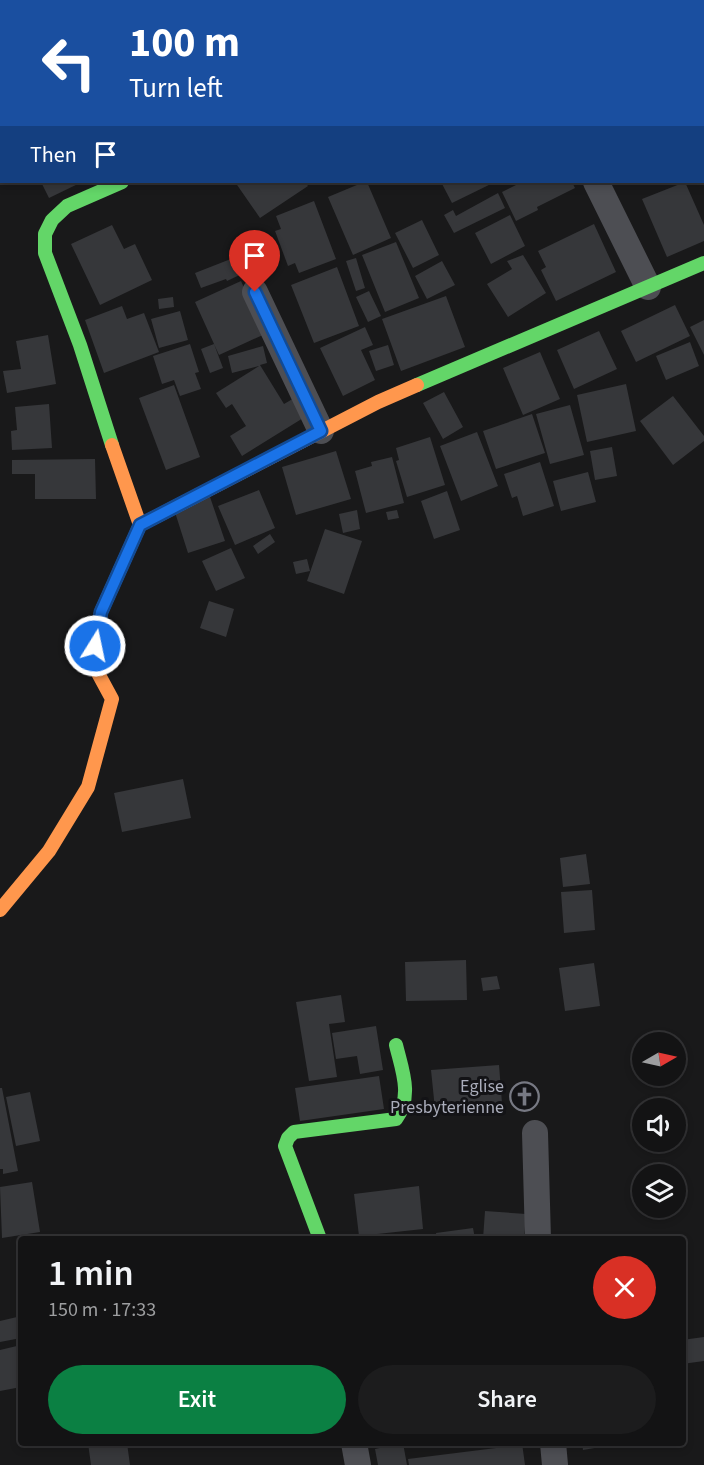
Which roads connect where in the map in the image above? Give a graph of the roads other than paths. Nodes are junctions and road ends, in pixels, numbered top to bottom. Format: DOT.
graph roads {
  1 [pos="120,183"];
  2 [pos="596,183"];
  3 [pos="704,263"];
  4 [pos="648,287"];
  5 [pos="255,292"];
  6 [pos="321,431"];
  7 [pos="140,525"];
  8 [pos="0,909"];
  9 [pos="396,1045"];
  10 [pos="535,1132"];
  11 [pos="319,1236"];
  12 [pos="538,1236"];
  13 [pos="355,1446"];
  14 [pos="553,1446"];
  15 [pos="358,1465"];
  16 [pos="555,1465"];
  1 -- 7 [label="street"];
  2 -- 4 [label="street"];
  3 -- 4 [label="street"];
  4 -- 6 [label="street"];
  5 -- 6 [label="street"];
  6 -- 7 [label="street"];
  7 -- 8 [label="street"];
  9 -- 11 [label="street"];
  10 -- 12 [label="street"];
  13 -- 15 [label="street"];
  14 -- 16 [label="street"];
}
